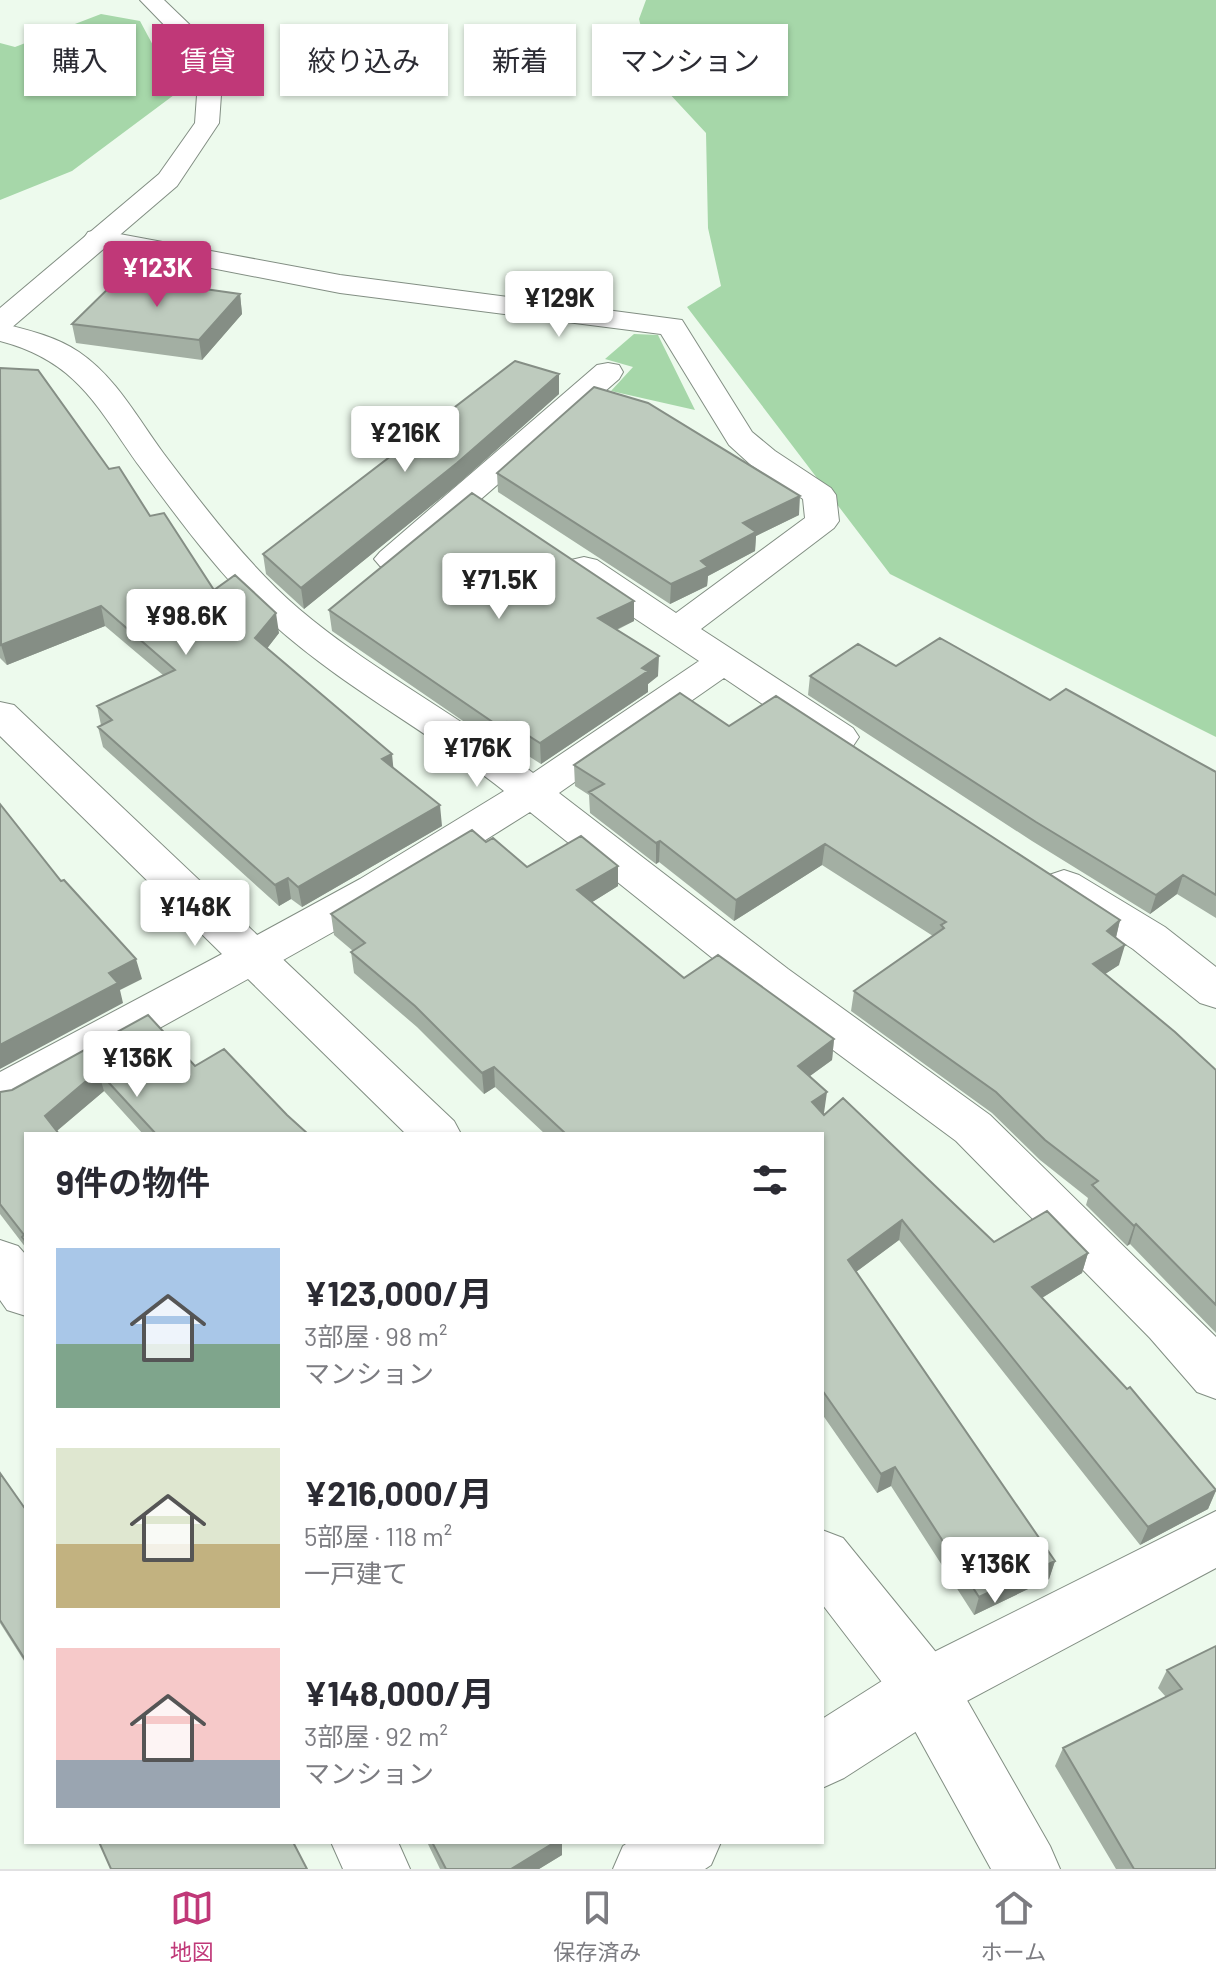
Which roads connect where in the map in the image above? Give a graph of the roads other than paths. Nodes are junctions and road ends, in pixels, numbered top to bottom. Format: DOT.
graph roads {
  1 [pos="151,0"];
  2 [pos="98,238"];
  3 [pos="0,323"];
  4 [pos="0,332"];
  5 [pos="608,372"];
  6 [pos="548,544"];
  7 [pos="365,582"];
  8 [pos="676,630"];
  9 [pos="724,661"];
  10 [pos="0,714"];
  11 [pos="869,757"];
  12 [pos="533,793"];
  13 [pos="1028,862"];
  14 [pos="253,957"];
  15 [pos="1216,991"];
  16 [pos="0,1094"];
  17 [pos="435,1132"];
  18 [pos="0,1261"];
  19 [pos="24,1291"];
  20 [pos="1216,1375"];
  21 [pos="1216,1538"];
  22 [pos="824,1561"];
  23 [pos="926,1689"];
  24 [pos="824,1755"];
  25 [pos="365,1844"];
  26 [pos="685,1844"];
  27 [pos="377,1869"];
  28 [pos="646,1869"];
  29 [pos="1027,1869"];
  1 -- 2 [label="street"];
  2 -- 3 [label="street"];
  2 -- 8 [label="street"];
  4 -- 12 [label="street"];
  5 -- 7 [label="street"];
  6 -- 8 [label="street"];
  8 -- 9 [label="street"];
  9 -- 11 [label="street"];
  9 -- 12 [label="street"];
  10 -- 14 [label="street"];
  12 -- 14 [label="street"];
  12 -- 20 [label="street"];
  13 -- 15 [label="street"];
  14 -- 16 [label="street"];
  14 -- 17 [label="street"];
  18 -- 19 [label="street"];
  21 -- 23 [label="street"];
  22 -- 23 [label="street"];
  23 -- 24 [label="street"];
  23 -- 29 [label="street"];
  25 -- 27 [label="street"];
  26 -- 28 [label="street"];
}
